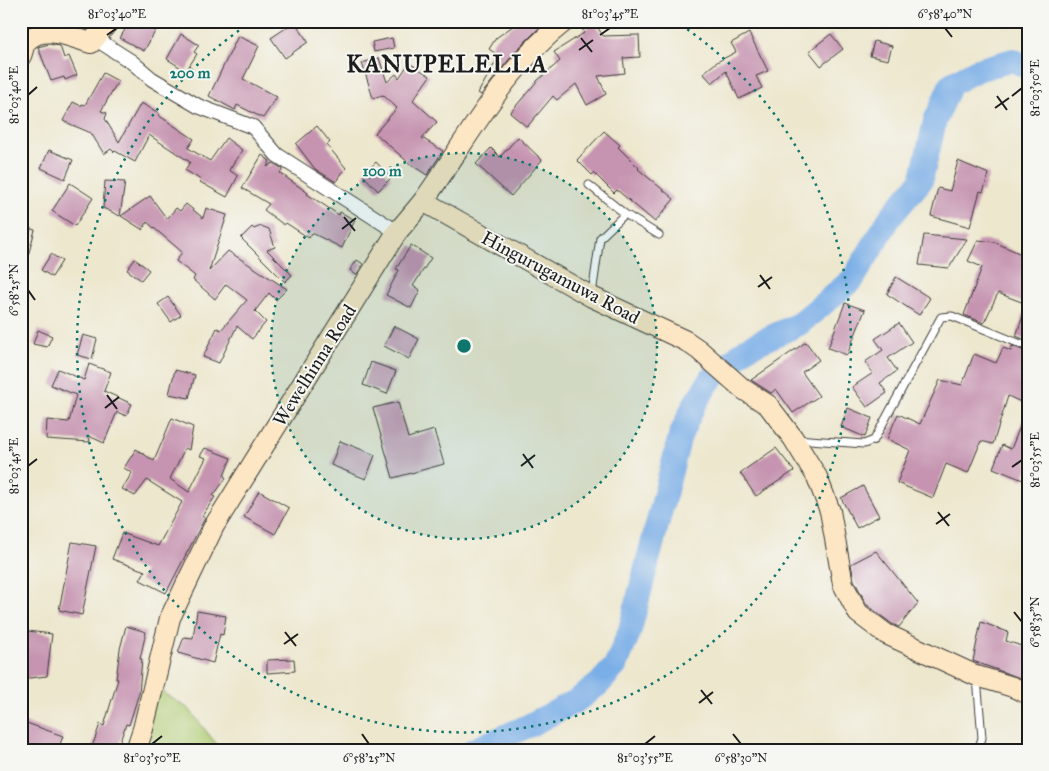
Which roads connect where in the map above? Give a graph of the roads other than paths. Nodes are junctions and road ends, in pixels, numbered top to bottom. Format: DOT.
graph roads {
  1 [pos="109,21"];
  2 [pos="564,21"];
  3 [pos="96,39"];
  4 [pos="21,56"];
  5 [pos="589,185"];
  6 [pos="423,201"];
  7 [pos="625,214"];
  8 [pos="397,232"];
  9 [pos="659,234"];
  10 [pos="592,297"];
  11 [pos="1028,347"];
  12 [pos="793,438"];
  13 [pos="977,676"];
  14 [pos="1028,694"];
  15 [pos="136,750"];
  16 [pos="978,750"];
  1 -- 3 [label="street"];
  2 -- 6 [label="street, Wewelhinna Road"];
  3 -- 4 [label="street"];
  3 -- 8 [label="street"];
  5 -- 7 [label="lane"];
  6 -- 8 [label="street, Wewelhinna Road"];
  6 -- 10 [label="street, Hingurugamuwa Road"];
  7 -- 9 [label="lane"];
  7 -- 10 [label="lane"];
  8 -- 15 [label="street, Wewelhinna Road"];
  10 -- 12 [label="street, Hingurugamuwa Road"];
  11 -- 12 [label="lane"];
  12 -- 13 [label="street"];
  13 -- 14 [label="street"];
  13 -- 16 [label="lane"];
}
